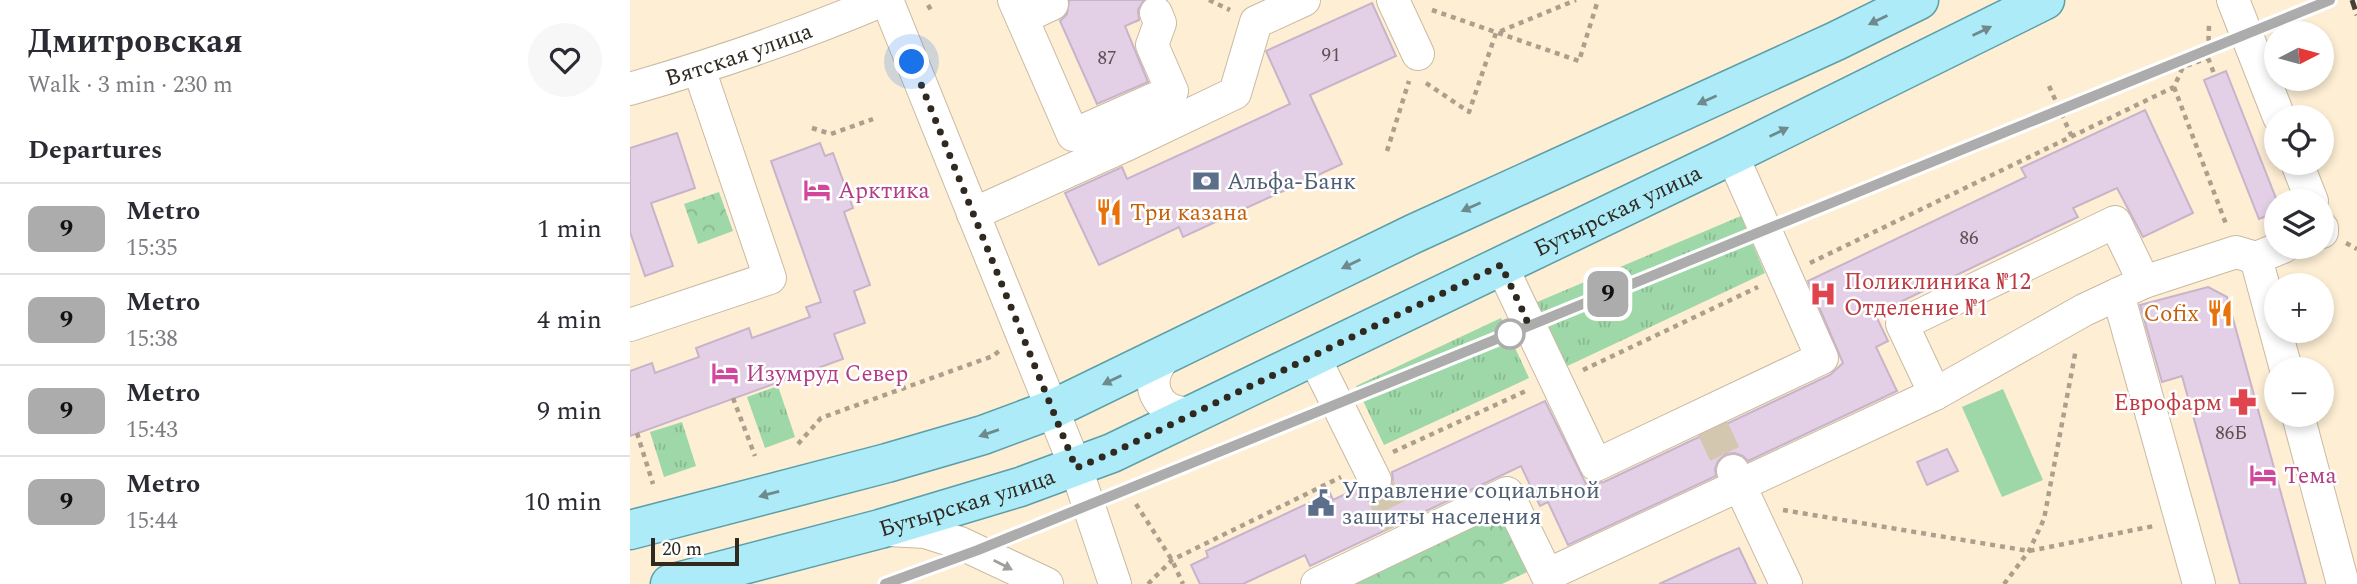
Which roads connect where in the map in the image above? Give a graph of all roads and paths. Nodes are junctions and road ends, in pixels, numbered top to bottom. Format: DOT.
graph roads {
  1 [pos="885,0"];
  2 [pos="1304,0"];
  3 [pos="1393,0"];
  4 [pos="1576,0"];
  5 [pos="1598,0"];
  6 [pos="1919,0"];
  7 [pos="2045,0"];
  8 [pos="2233,0"];
  9 [pos="1052,4"];
  10 [pos="1426,8"];
  11 [pos="1018,9"];
  12 [pos="1156,13"];
  13 [pos="2208,20"];
  14 [pos="1496,33"];
  15 [pos="2208,58"];
  16 [pos="1414,63"];
  17 [pos="699,68"];
  18 [pos="2215,76"];
  19 [pos="2049,86"];
  20 [pos="630,89"];
  21 [pos="2274,105"];
  22 [pos="873,119"];
  23 [pos="812,128"];
  24 [pos="2072,137"];
  25 [pos="1387,152"];
  26 [pos="1732,155"];
  27 [pos="973,214"];
  28 [pos="2264,253"];
  29 [pos="2271,259"];
  30 [pos="1501,265"];
  31 [pos="1784,275"];
  32 [pos="2131,288"];
  33 [pos="2084,310"];
  34 [pos="630,325"];
  35 [pos="1172,352"];
  36 [pos="1313,355"];
  37 [pos="993,356"];
  38 [pos="2284,357"];
  39 [pos="1556,382"];
  40 [pos="1935,394"];
  41 [pos="733,398"];
  42 [pos="1052,409"];
  43 [pos="1199,411"];
  44 [pos="2301,427"];
  45 [pos="637,433"];
  46 [pos="799,444"];
  47 [pos="755,456"];
  48 [pos="1076,468"];
  49 [pos="1371,472"];
  50 [pos="653,484"];
  51 [pos="1741,487"];
  52 [pos="1136,504"];
  53 [pos="2182,520"];
  54 [pos="880,529"];
  55 [pos="630,530"];
  56 [pos="2029,551"];
  57 [pos="1172,560"];
  58 [pos="1540,580"];
  59 [pos="670,584"];
  60 [pos="1047,584"];
  61 [pos="1114,584"];
  62 [pos="1148,584"];
  63 [pos="1183,584"];
  64 [pos="1317,584"];
  65 [pos="1787,584"];
  66 [pos="2004,584"];
  67 [pos="2199,584"];
  68 [pos="2343,584"];
  1 -- 17 [label="street, Вятская улица"];
  1 -- 27 [label="street"];
  2 -- 27 [label="street"];
  3 -- 16 [label="street"];
  4 -- 14 [label="path"];
  5 -- 14 [label="path"];
  6 -- 35 [label="main road, one-way"];
  26 -- 7 [label="main road, Бутырская улица, one-way"];
  8 -- 21 [label="street"];
  9 -- 11 [label="street"];
  10 -- 14 [label="path"];
  11 -- 12 [label="street"];
  13 -- 15 [label="path"];
  14 -- 16 [label="path"];
  15 -- 18 [label="path"];
  15 -- 24 [label="path"];
  16 -- 25 [label="path"];
  17 -- 20 [label="street, Вятская улица"];
  17 -- 34 [label="street"];
  19 -- 24 [label="path"];
  22 -- 23 [label="path"];
  24 -- 31 [label="path"];
  26 -- 30 [label="main road, Бутырская улица"];
  26 -- 31 [label="street"];
  27 -- 42 [label="street"];
  28 -- 32 [label="street"];
  29 -- 38 [label="street"];
  30 -- 36 [label="main road, Бутырская улица"];
  30 -- 39 [label="street"];
  31 -- 39 [label="path"];
  31 -- 39 [label="street"];
  32 -- 33 [label="street"];
  32 -- 40 [label="street"];
  32 -- 53 [label="street"];
  33 -- 40 [label="street"];
  33 -- 56 [label="path"];
  35 -- 42 [label="main road, one-way"];
  35 -- 43 [label="street"];
  36 -- 43 [label="main road, Бутырская улица"];
  36 -- 49 [label="street"];
  37 -- 46 [label="path"];
  39 -- 49 [label="path"];
  40 -- 51 [label="street"];
  41 -- 47 [label="path"];
  42 -- 48 [label="street"];
  42 -- 55 [label="main road, one-way"];
  43 -- 48 [label="main road, Бутырская улица"];
  44 -- 68 [label="street"];
  45 -- 50 [label="path"];
  48 -- 54 [label="main road, Бутырская улица"];
  48 -- 61 [label="street"];
  49 -- 57 [label="path"];
  51 -- 56 [label="path"];
  51 -- 58 [label="street"];
  51 -- 65 [label="street"];
  52 -- 57 [label="path"];
  53 -- 56 [label="path"];
  53 -- 67 [label="street"];
  54 -- 59 [label="main road, Бутырская улица"];
  54 -- 60 [label="street, one-way"];
  56 -- 66 [label="path"];
  57 -- 62 [label="path"];
  57 -- 63 [label="path"];
  58 -- 64 [label="street"];
}
